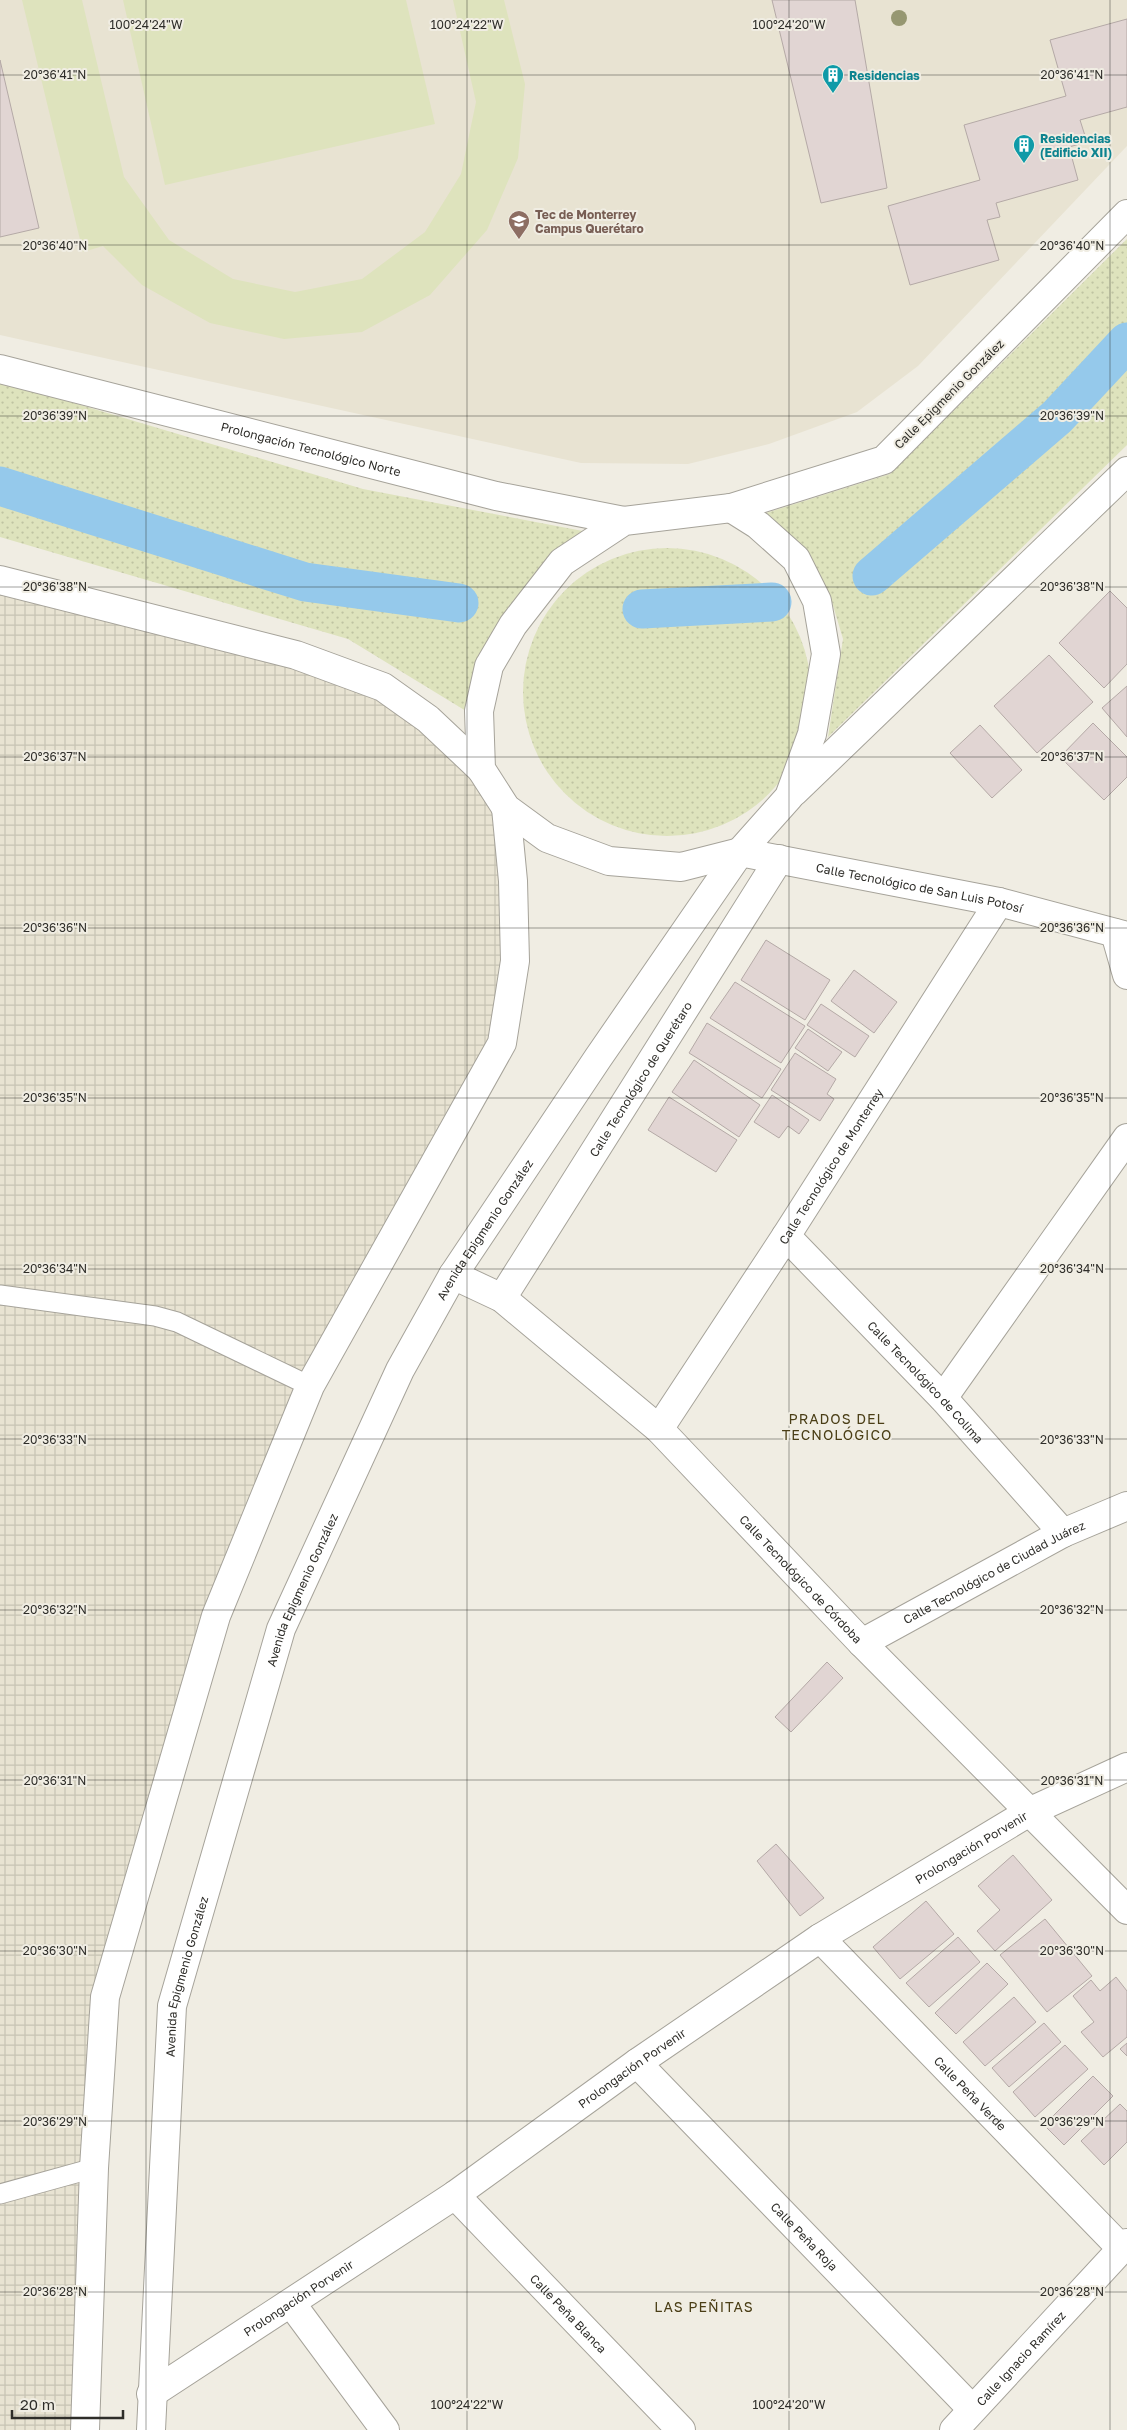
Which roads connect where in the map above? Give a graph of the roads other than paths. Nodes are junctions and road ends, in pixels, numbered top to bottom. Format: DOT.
graph roads {
  1 [pos="1127,214"];
  2 [pos="0,369"];
  3 [pos="1127,472"];
  4 [pos="731,508"];
  5 [pos="624,521"];
  6 [pos="0,580"];
  7 [pos="481,769"];
  8 [pos="789,797"];
  9 [pos="506,808"];
  10 [pos="740,852"];
  11 [pos="778,859"];
  12 [pos="999,902"];
  13 [pos="1121,934"];
  14 [pos="1127,975"];
  15 [pos="1127,1138"];
  16 [pos="786,1236"];
  17 [pos="453,1275"];
  18 [pos="0,1295"];
  19 [pos="502,1298"];
  20 [pos="310,1386"];
  21 [pos="943,1398"];
  22 [pos="659,1429"];
  23 [pos="1127,1506"];
  24 [pos="1063,1533"];
  25 [pos="862,1643"];
  26 [pos="1127,1767"];
  27 [pos="1030,1811"];
  28 [pos="1127,1910"];
  29 [pos="820,1938"];
  30 [pos="637,2063"];
  31 [pos="94,2168"];
  32 [pos="0,2194"];
  33 [pos="455,2195"];
  34 [pos="1124,2245"];
  35 [pos="291,2303"];
  36 [pos="151,2394"];
  37 [pos="972,2409"];
  38 [pos="382,2429"];
  39 [pos="85,2430"];
  40 [pos="150,2430"];
  41 [pos="681,2430"];
  42 [pos="954,2430"];
  1 -- 4 [label="main road, Calle Epigmenio González"];
  2 -- 5 [label="main road, Prolongación Tecnológico Norte"];
  3 -- 8 [label="main road"];
  4 -- 5 [label="main road, Calle Epigmenio González"];
  4 -- 8 [label="main road"];
  5 -- 7 [label="main road"];
  6 -- 7 [label="main road"];
  7 -- 9 [label="main road"];
  8 -- 10 [label="main road, Avenida Epigmenio González"];
  9 -- 10 [label="main road"];
  9 -- 20 [label="main road"];
  10 -- 11 [label="main road, Calle Tecnológico de San Luis Potosí"];
  10 -- 17 [label="main road, Avenida Epigmenio González"];
  11 -- 12 [label="main road, Calle Tecnológico de San Luis Potosí"];
  11 -- 19 [label="main road, Calle Tecnológico de Querétaro"];
  12 -- 13 [label="main road, Calle Tecnológico de San Luis Potosí"];
  12 -- 16 [label="main road, Calle Tecnológico de Monterrey"];
  13 -- 14 [label="main road"];
  15 -- 21 [label="main road"];
  16 -- 21 [label="main road, Calle Tecnológico de Colima"];
  16 -- 22 [label="main road, Calle Tecnológico de Monterrey"];
  17 -- 19 [label="main road, Calle Tecnológico de Córdoba"];
  17 -- 36 [label="main road, Avenida Epigmenio González"];
  18 -- 20 [label="lane"];
  19 -- 22 [label="main road, Calle Tecnológico de Córdoba"];
  20 -- 31 [label="main road"];
  21 -- 24 [label="main road, Calle Tecnológico de Colima"];
  22 -- 25 [label="main road, Calle Tecnológico de Córdoba"];
  23 -- 24 [label="main road, Calle Tecnológico de Ciudad Juárez"];
  24 -- 25 [label="main road, Calle Tecnológico de Ciudad Juárez"];
  25 -- 27 [label="main road, Calle Tecnológico de Córdoba"];
  26 -- 27 [label="main road, Prolongación Porvenir"];
  27 -- 28 [label="main road, Calle Tecnológico de Córdoba"];
  27 -- 29 [label="main road, Prolongación Porvenir"];
  29 -- 30 [label="main road, Prolongación Porvenir"];
  29 -- 34 [label="main road, Calle Peña Verde"];
  30 -- 33 [label="main road, Prolongación Porvenir"];
  30 -- 37 [label="main road, Calle Peña Roja"];
  31 -- 32 [label="lane"];
  31 -- 39 [label="main road"];
  33 -- 35 [label="main road, Prolongación Porvenir"];
  33 -- 41 [label="main road, Calle Peña Blanca"];
  34 -- 37 [label="main road, Calle Ignacio Ramírez"];
  35 -- 36 [label="main road, Prolongación Porvenir"];
  35 -- 38 [label="main road"];
  36 -- 40 [label="main road, Avenida Epigmenio González"];
  37 -- 42 [label="main road, Calle Ignacio Ramírez"];
}
